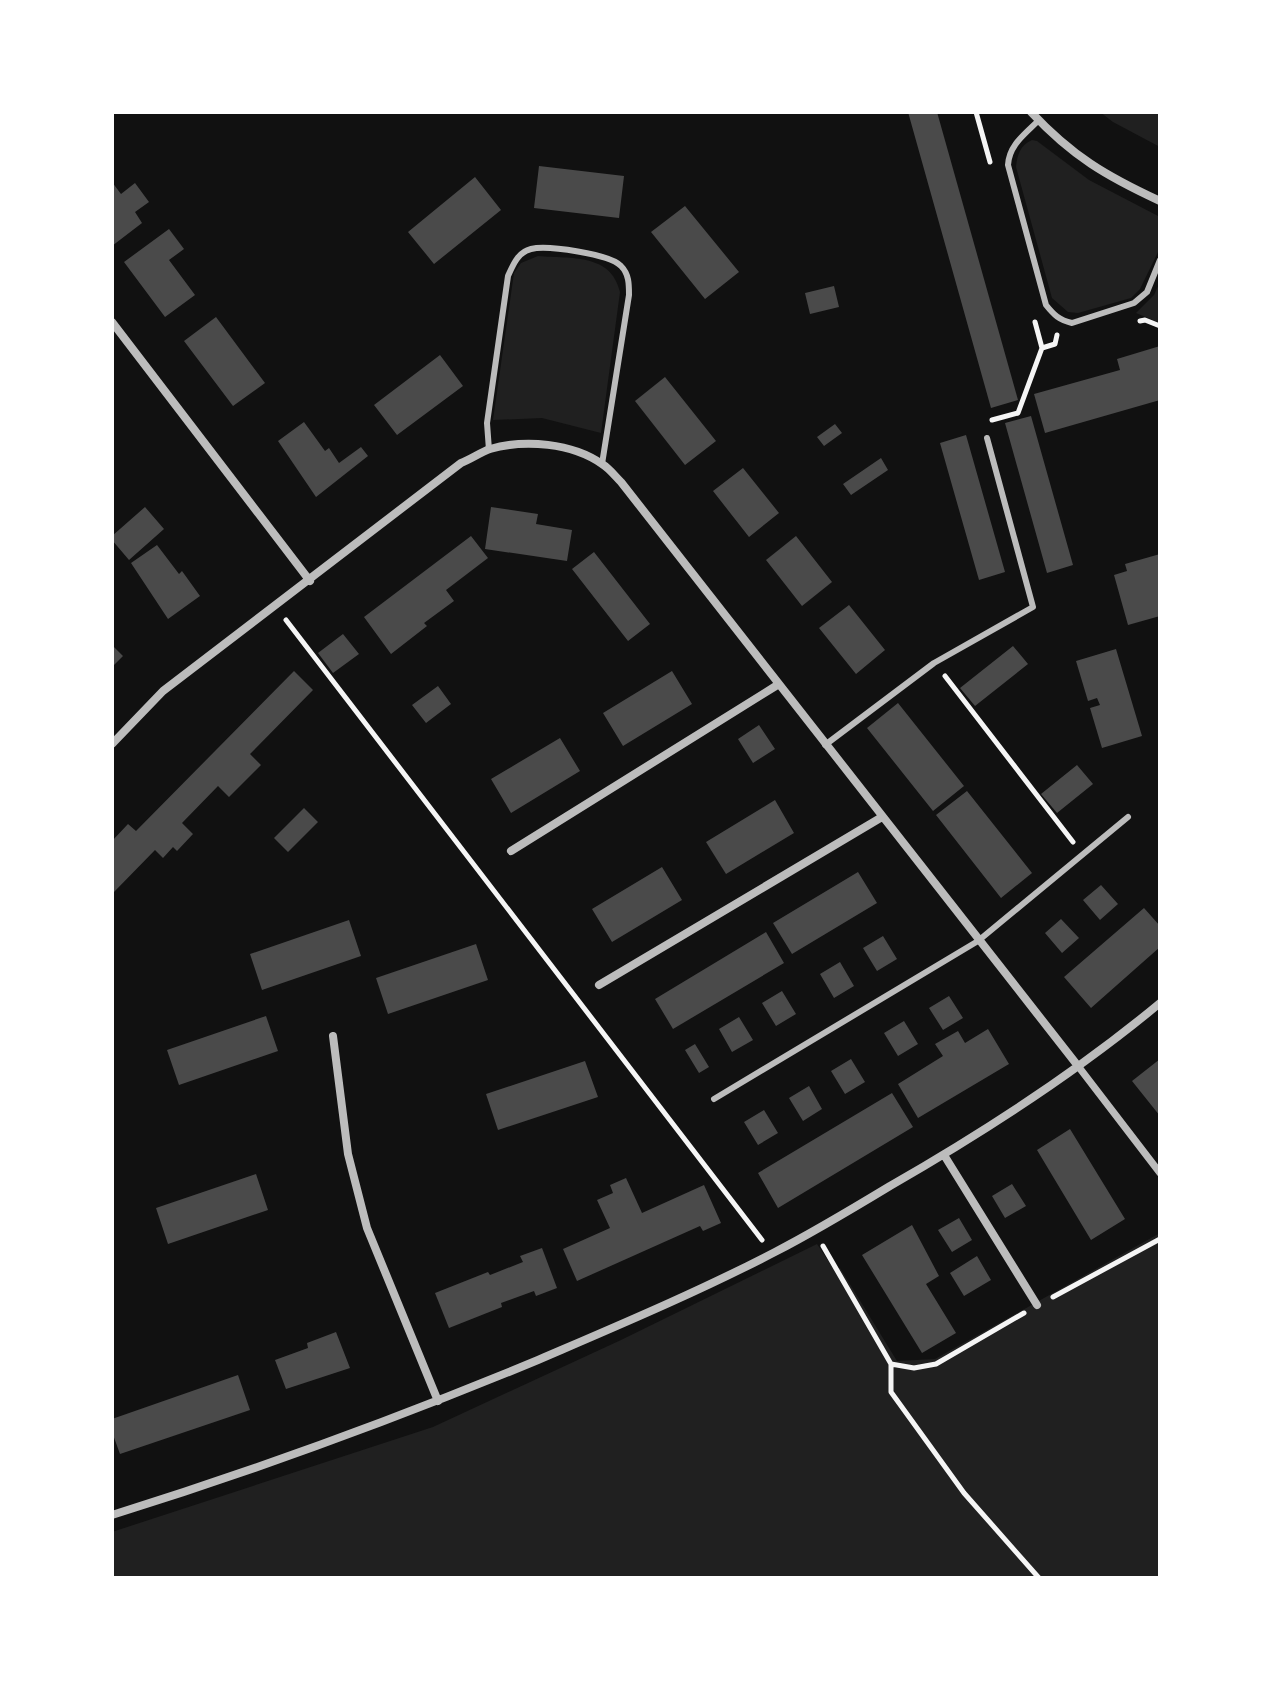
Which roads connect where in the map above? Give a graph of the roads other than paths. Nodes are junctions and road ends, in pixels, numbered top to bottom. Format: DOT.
graph roads {
  1 [pos="1031,112"];
  2 [pos="1039,120"];
  3 [pos="1160,201"];
  4 [pos="1160,260"];
  5 [pos="112,322"];
  6 [pos="987,438"];
  7 [pos="489,450"];
  8 [pos="602,464"];
  9 [pos="310,581"];
  10 [pos="779,684"];
  11 [pos="112,744"];
  12 [pos="825,745"];
  13 [pos="882,817"];
  14 [pos="1128,817"];
  15 [pos="511,851"];
  16 [pos="978,941"];
  17 [pos="599,985"];
  18 [pos="1160,1003"];
  19 [pos="333,1036"];
  20 [pos="1078,1066"];
  21 [pos="714,1099"];
  22 [pos="944,1155"];
  23 [pos="1160,1173"];
  24 [pos="1037,1305"];
  25 [pos="438,1401"];
  26 [pos="112,1515"];
  1 -- 2 [label="street"];
  2 -- 3 [label="street"];
  2 -- 4 [label="lane"];
  5 -- 9 [label="street"];
  6 -- 12 [label="lane"];
  7 -- 8 [label="street"];
  7 -- 8 [label="lane"];
  7 -- 9 [label="street"];
  8 -- 10 [label="street"];
  9 -- 11 [label="street"];
  10 -- 12 [label="street"];
  10 -- 15 [label="street"];
  12 -- 13 [label="street"];
  13 -- 16 [label="street"];
  13 -- 17 [label="street"];
  14 -- 16 [label="lane"];
  16 -- 20 [label="street"];
  16 -- 21 [label="lane"];
  18 -- 20 [label="street"];
  19 -- 25 [label="street"];
  20 -- 22 [label="street"];
  20 -- 23 [label="street"];
  22 -- 24 [label="street"];
  22 -- 25 [label="street"];
  25 -- 26 [label="street"];
}
